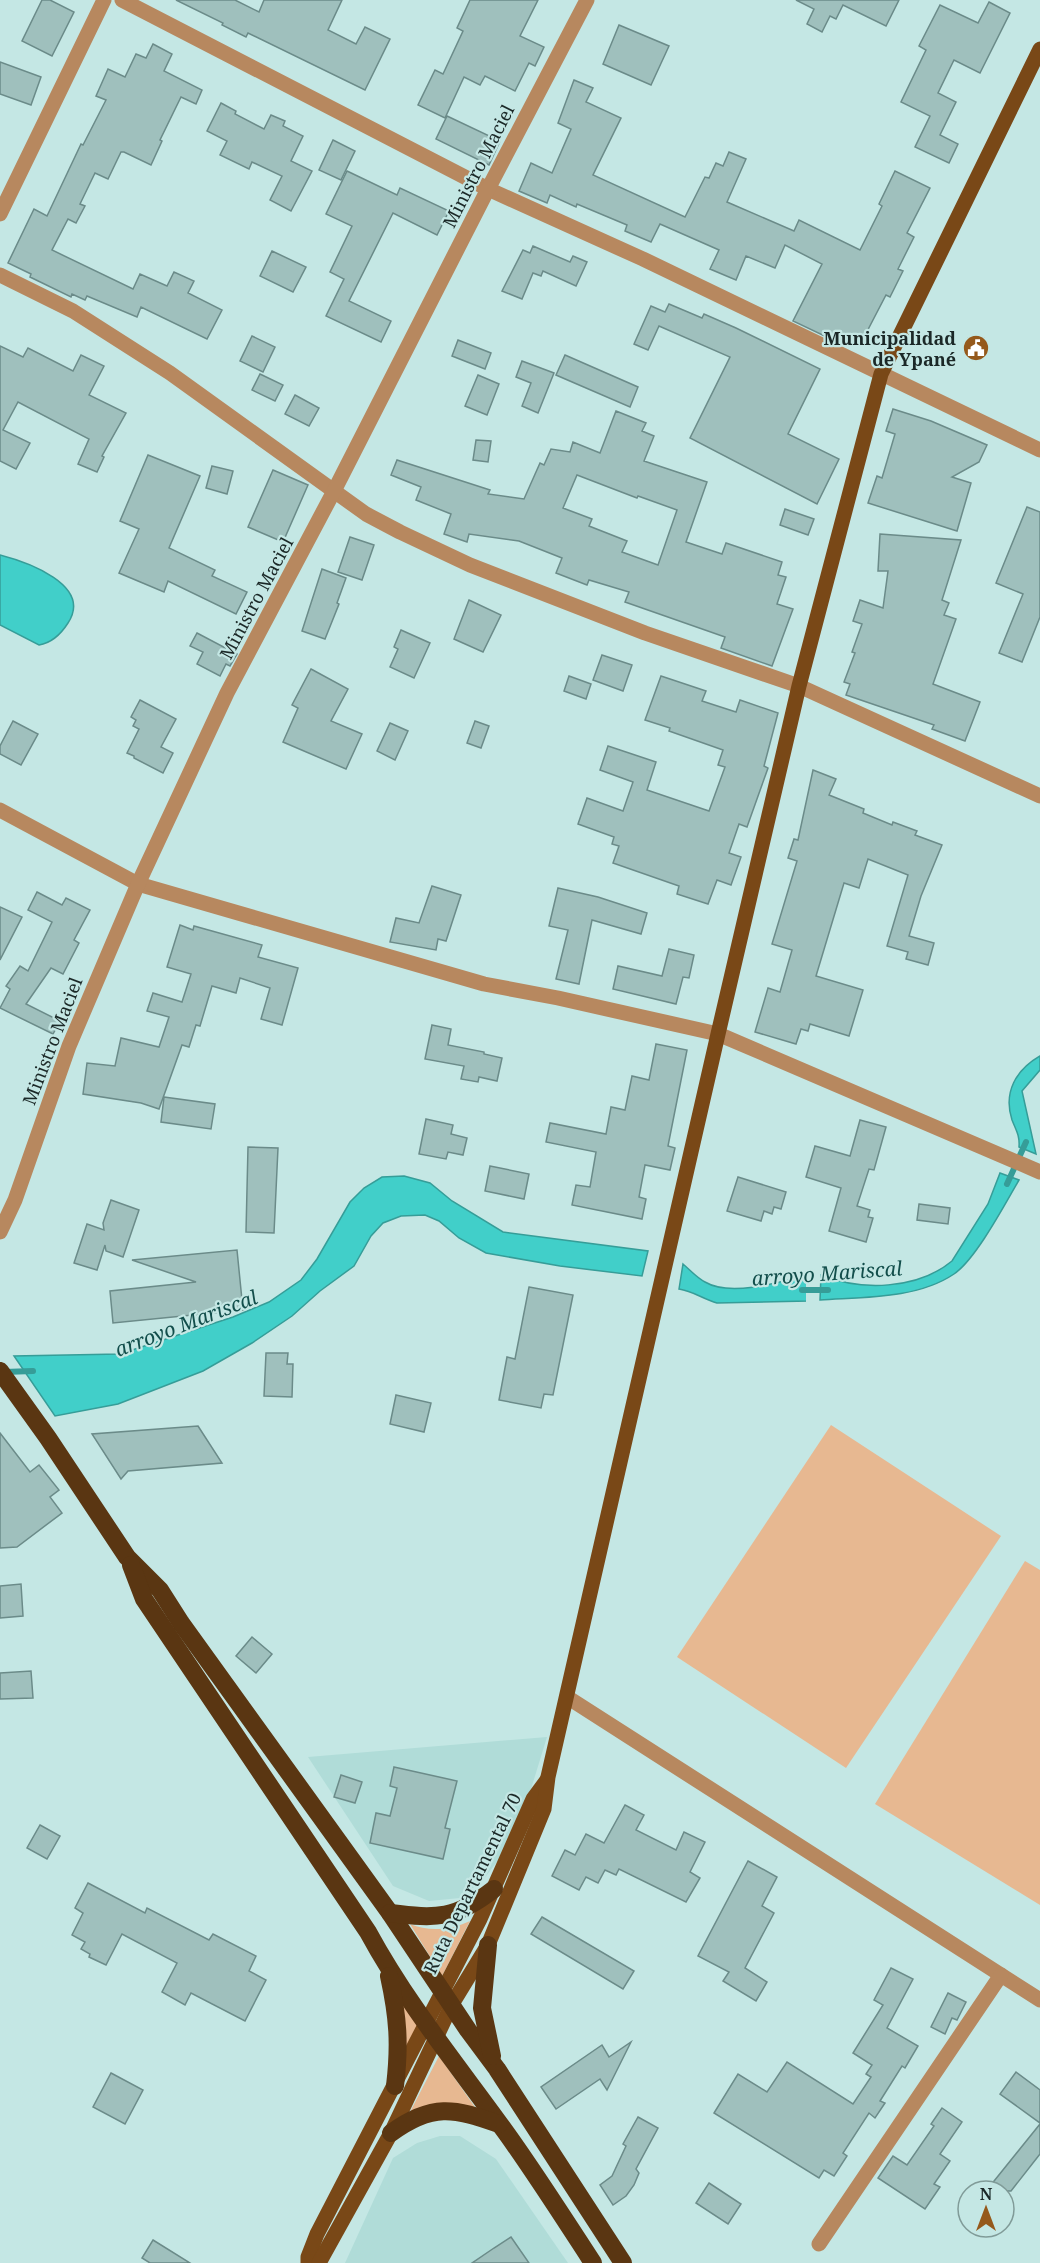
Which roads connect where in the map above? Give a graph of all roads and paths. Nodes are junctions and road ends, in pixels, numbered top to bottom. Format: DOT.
graph roads {
  1 [pos="104,0"];
  2 [pos="122,0"];
  3 [pos="587,0"];
  4 [pos="1040,50"];
  5 [pos="488,189"];
  6 [pos="0,214"];
  7 [pos="0,275"];
  8 [pos="881,374"];
  9 [pos="1040,450"];
  10 [pos="334,490"];
  11 [pos="800,686"];
  12 [pos="1040,796"];
  13 [pos="0,810"];
  14 [pos="138,884"];
  15 [pos="717,1034"];
  16 [pos="1040,1172"];
  17 [pos="0,1232"];
  18 [pos="0,1371"];
  19 [pos="127,1557"];
  20 [pos="567,1697"];
  21 [pos="548,1777"];
  22 [pos="494,1889"];
  23 [pos="390,1913"];
  24 [pos="488,1945"];
  25 [pos="387,1968"];
  26 [pos="1001,1975"];
  27 [pos="447,1997"];
  28 [pos="1040,2000"];
  29 [pos="430,2031"];
  30 [pos="497,2069"];
  31 [pos="394,2086"];
  32 [pos="499,2124"];
  33 [pos="391,2133"];
  34 [pos="819,2244"];
  35 [pos="308,2263"];
  36 [pos="319,2263"];
  37 [pos="593,2263"];
  38 [pos="622,2263"];
  1 -- 6 [label="street"];
  2 -- 5 [label="street"];
  3 -- 5 [label="street, Ministro Maciel"];
  4 -- 8 [label="main road"];
  5 -- 8 [label="street"];
  5 -- 10 [label="street, Ministro Maciel"];
  7 -- 10 [label="street"];
  8 -- 9 [label="street"];
  8 -- 11 [label="main road"];
  10 -- 11 [label="street"];
  10 -- 14 [label="street, Ministro Maciel"];
  11 -- 12 [label="street"];
  11 -- 15 [label="main road"];
  13 -- 14 [label="street"];
  14 -- 15 [label="street"];
  14 -- 17 [label="street, Ministro Maciel"];
  15 -- 16 [label="street"];
  15 -- 20 [label="main road"];
  18 -- 19 [label="highway"];
  19 -- 23 [label="highway"];
  19 -- 25 [label="highway"];
  20 -- 21 [label="main road"];
  20 -- 26 [label="street"];
  21 -- 22 [label="main road, Ruta Departamental 70"];
  21 -- 24 [label="main road, Ruta Departamental 70"];
  22 -- 23 [label="highway"];
  22 -- 27 [label="main road, Ruta Departamental 70"];
  23 -- 27 [label="highway"];
  24 -- 27 [label="main road, Ruta Departamental 70"];
  24 -- 30 [label="highway"];
  25 -- 29 [label="highway"];
  25 -- 31 [label="highway"];
  26 -- 28 [label="street"];
  26 -- 34 [label="street"];
  27 -- 29 [label="main road, Ruta Departamental 70"];
  27 -- 30 [label="highway"];
  29 -- 31 [label="main road, Ruta Departamental 70"];
  29 -- 32 [label="highway"];
  29 -- 33 [label="main road"];
  30 -- 38 [label="highway"];
  31 -- 35 [label="main road, Ruta Departamental 70"];
  32 -- 33 [label="highway"];
  32 -- 37 [label="highway"];
  33 -- 36 [label="main road"];
}
